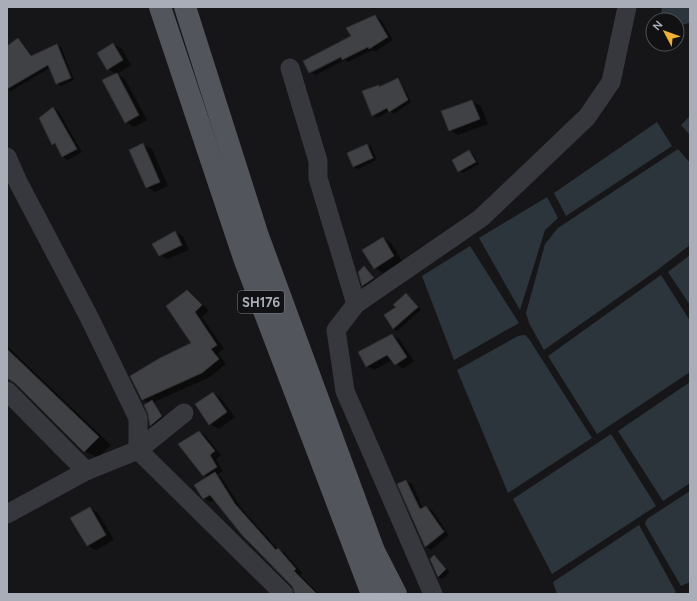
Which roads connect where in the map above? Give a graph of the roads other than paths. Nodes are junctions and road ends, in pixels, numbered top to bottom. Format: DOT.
graph roads {
  1 [pos="160,7"];
  2 [pos="185,7"];
  3 [pos="627,7"];
  4 [pos="290,68"];
  5 [pos="7,156"];
  6 [pos="356,304"];
  7 [pos="7,391"];
  8 [pos="184,413"];
  9 [pos="138,450"];
  10 [pos="86,471"];
  11 [pos="7,514"];
  12 [pos="284,594"];
  13 [pos="372,594"];
  14 [pos="396,594"];
  15 [pos="433,594"];
  1 -- 13 [label="main road, SH176"];
  2 -- 14 [label="main road"];
  3 -- 6 [label="street"];
  4 -- 6 [label="street"];
  5 -- 9 [label="street"];
  6 -- 15 [label="street"];
  7 -- 10 [label="street"];
  8 -- 9 [label="street"];
  9 -- 10 [label="street"];
  9 -- 12 [label="street"];
  10 -- 11 [label="street"];
}
